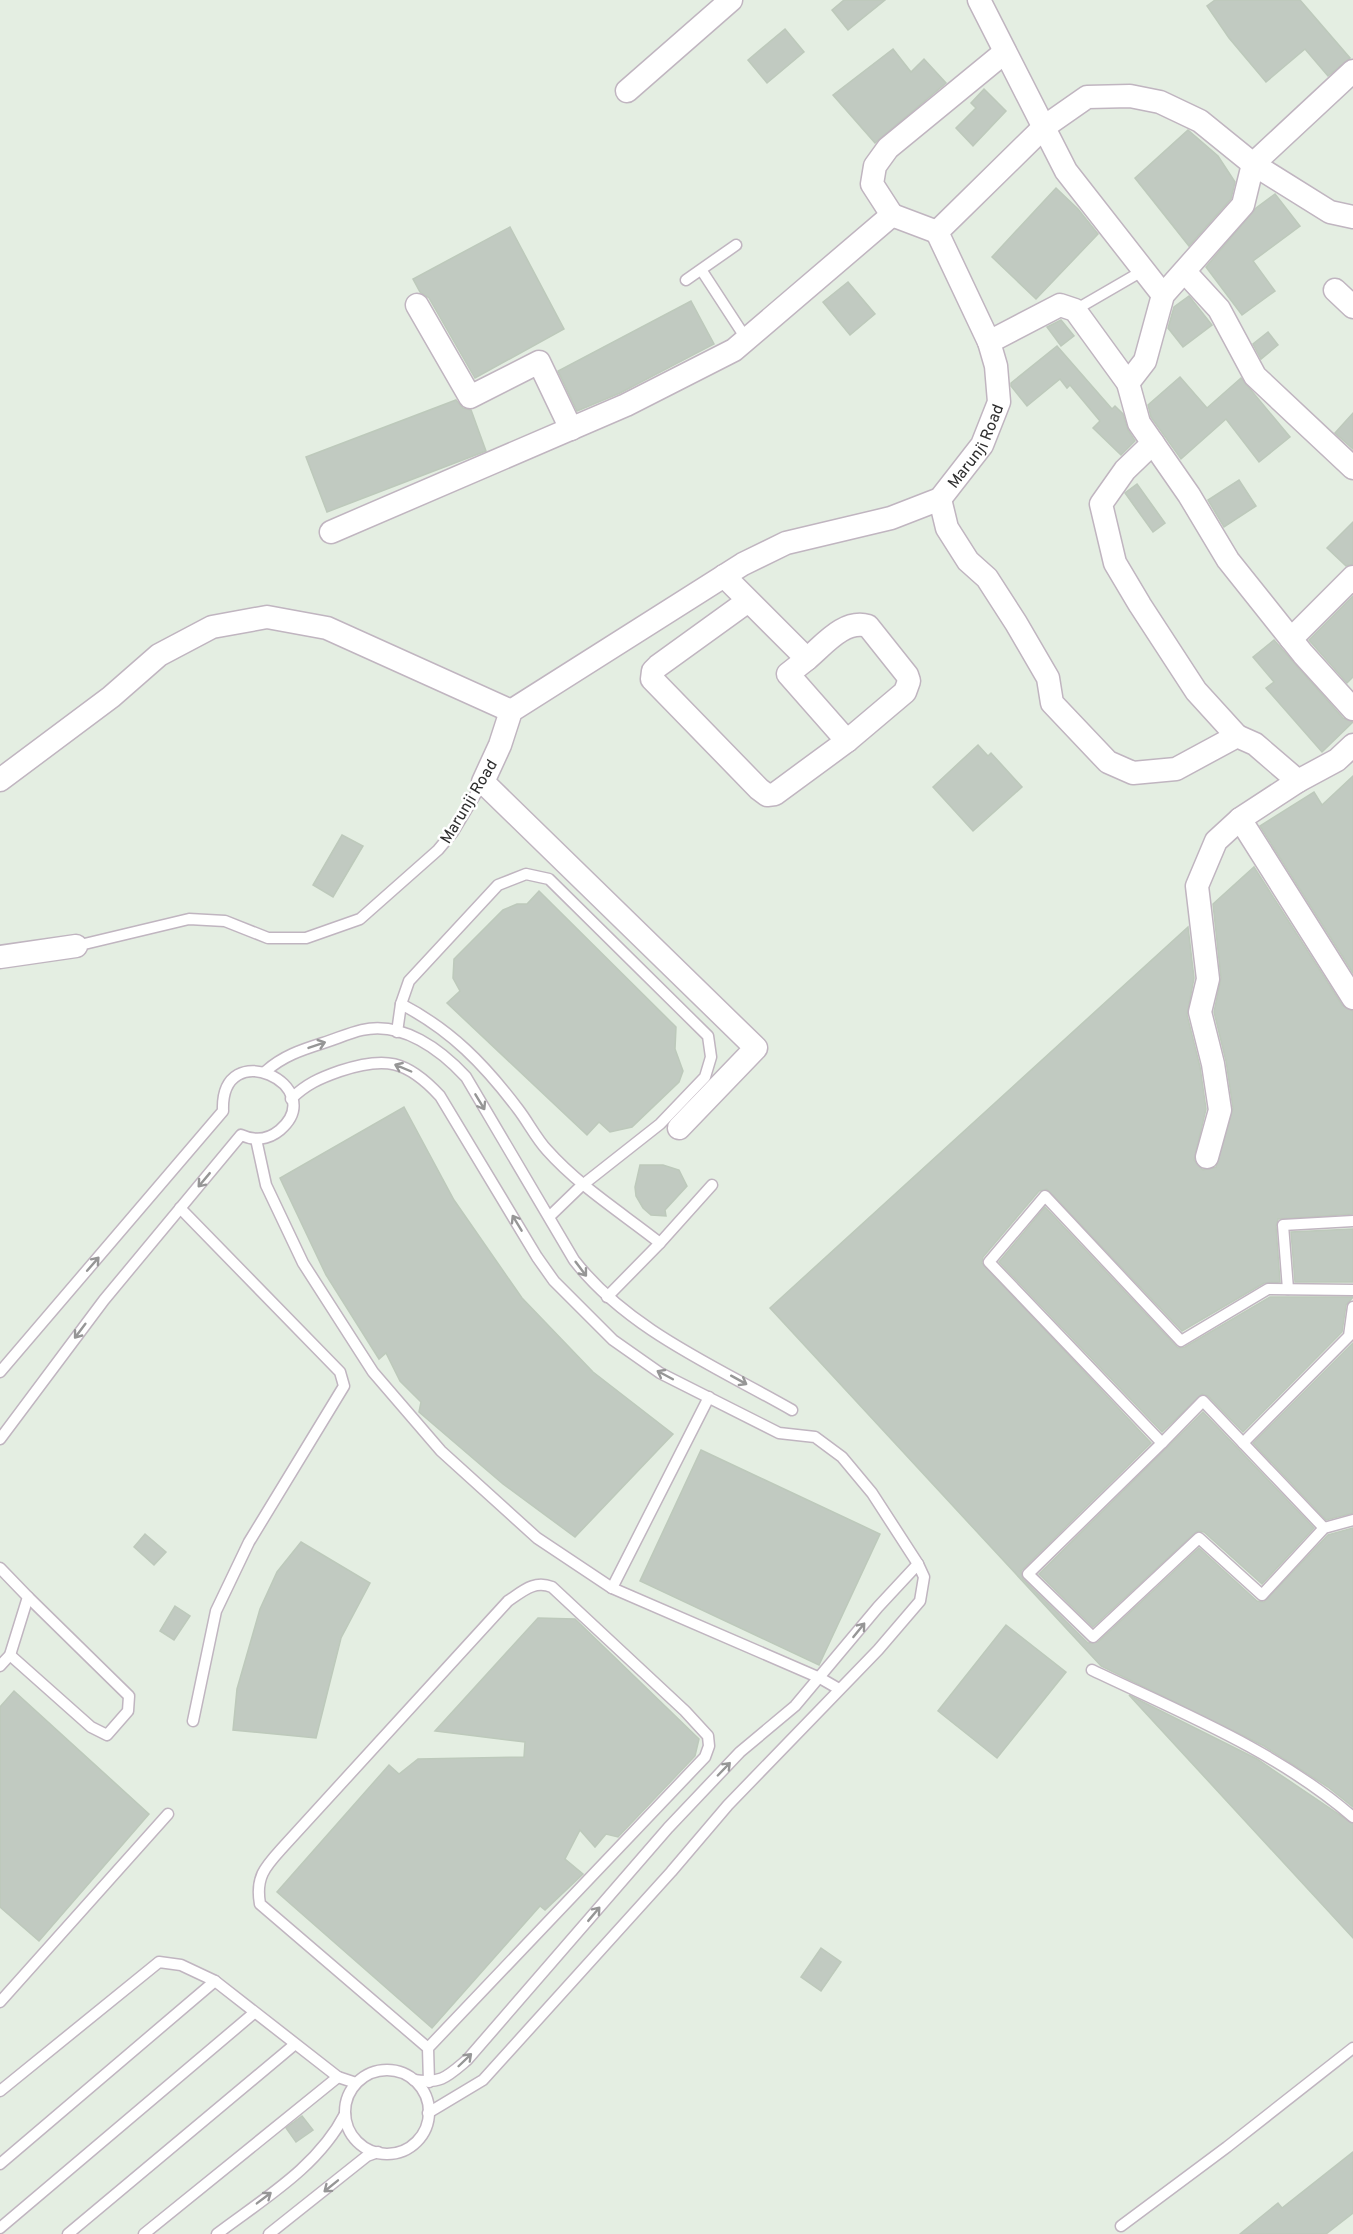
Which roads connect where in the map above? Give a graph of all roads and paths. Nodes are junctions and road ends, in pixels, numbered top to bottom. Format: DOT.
graph roads {
  1 [pos="731,0"];
  2 [pos="979,0"];
  3 [pos="1005,52"];
  4 [pos="1353,71"];
  5 [pos="627,91"];
  6 [pos="1044,127"];
  7 [pos="1253,164"];
  8 [pos="892,215"];
  9 [pos="1353,217"];
  10 [pos="937,232"];
  11 [pos="736,245"];
  12 [pos="1144,270"];
  13 [pos="702,271"];
  14 [pos="1185,272"];
  15 [pos="686,280"];
  16 [pos="1335,290"];
  17 [pos="1163,296"];
  18 [pos="417,305"];
  19 [pos="1353,307"];
  20 [pos="1075,310"];
  21 [pos="747,340"];
  22 [pos="989,342"];
  23 [pos="1128,382"];
  24 [pos="571,429"];
  25 [pos="1153,443"];
  26 [pos="1353,468"];
  27 [pos="940,499"];
  28 [pos="331,532"];
  29 [pos="723,576"];
  30 [pos="1353,577"];
  31 [pos="748,601"];
  32 [pos="1291,639"];
  33 [pos="807,659"];
  34 [pos="1353,710"];
  35 [pos="511,711"];
  36 [pos="1237,736"];
  37 [pos="847,741"];
  38 [pos="1353,745"];
  39 [pos="0,780"];
  40 [pos="1298,781"];
  41 [pos="483,782"];
  42 [pos="1240,819"];
  43 [pos="76,945"];
  44 [pos="0,957"];
  45 [pos="1353,998"];
  46 [pos="401,1004"];
  47 [pos="397,1032"];
  48 [pos="266,1071"];
  49 [pos="291,1099"];
  50 [pos="679,1128"];
  51 [pos="256,1139"];
  52 [pos="1207,1157"];
  53 [pos="584,1184"];
  54 [pos="712,1185"];
  55 [pos="180,1208"];
  56 [pos="550,1216"];
  57 [pos="1353,1221"];
  58 [pos="660,1242"];
  59 [pos="1288,1289"];
  60 [pos="1353,1290"];
  61 [pos="607,1297"];
  62 [pos="1353,1307"];
  63 [pos="0,1372"];
  64 [pos="709,1397"];
  65 [pos="792,1410"];
  66 [pos="0,1438"];
  67 [pos="1162,1443"];
  68 [pos="1243,1443"];
  69 [pos="1353,1520"];
  70 [pos="1324,1528"];
  71 [pos="918,1564"];
  72 [pos="0,1568"];
  73 [pos="612,1588"];
  74 [pos="28,1597"];
  75 [pos="10,1655"];
  76 [pos="0,1666"];
  77 [pos="1092,1670"];
  78 [pos="820,1678"];
  79 [pos="839,1689"];
  80 [pos="193,1721"];
  81 [pos="168,1814"];
  82 [pos="1353,1817"];
  83 [pos="215,1981"];
  84 [pos="0,2002"];
  85 [pos="254,2013"];
  86 [pos="294,2045"];
  87 [pos="428,2048"];
  88 [pos="1353,2048"];
  89 [pos="338,2077"];
  90 [pos="414,2080"];
  91 [pos="429,2082"];
  92 [pos="356,2083"];
  93 [pos="0,2091"];
  94 [pos="428,2113"];
  95 [pos="345,2114"];
  96 [pos="378,2152"];
  97 [pos="0,2164"];
  98 [pos="1121,2226"];
  99 [pos="0,2228"];
  100 [pos="68,2234"];
  101 [pos="144,2234"];
  102 [pos="217,2234"];
  103 [pos="269,2234"];
  1 -- 5 [label="street"];
  2 -- 3 [label="street"];
  3 -- 6 [label="street"];
  3 -- 8 [label="street"];
  4 -- 7 [label="street"];
  6 -- 7 [label="street"];
  6 -- 10 [label="street"];
  6 -- 12 [label="street"];
  7 -- 9 [label="street"];
  7 -- 14 [label="street"];
  8 -- 10 [label="street"];
  8 -- 21 [label="street"];
  10 -- 22 [label="street, Marunji Road"];
  11 -- 13 [label="lane"];
  12 -- 17 [label="street"];
  12 -- 20 [label="lane"];
  13 -- 15 [label="lane"];
  13 -- 21 [label="lane"];
  14 -- 17 [label="street"];
  14 -- 26 [label="street"];
  16 -- 19 [label="street"];
  17 -- 23 [label="street"];
  18 -- 24 [label="street"];
  20 -- 22 [label="street"];
  20 -- 23 [label="street"];
  21 -- 24 [label="street"];
  22 -- 27 [label="street, Marunji Road"];
  23 -- 25 [label="street"];
  24 -- 28 [label="street"];
  25 -- 32 [label="street"];
  25 -- 36 [label="street"];
  27 -- 29 [label="street, Marunji Road"];
  27 -- 36 [label="street"];
  29 -- 31 [label="street"];
  29 -- 35 [label="street, Marunji Road"];
  30 -- 32 [label="street"];
  31 -- 33 [label="street"];
  31 -- 37 [label="street"];
  32 -- 34 [label="street"];
  33 -- 37 [label="street"];
  33 -- 37 [label="street"];
  35 -- 39 [label="street"];
  35 -- 41 [label="street, Marunji Road"];
  36 -- 40 [label="street"];
  38 -- 40 [label="street"];
  40 -- 42 [label="street"];
  41 -- 43 [label="lane, Marunji Road"];
  41 -- 50 [label="street"];
  42 -- 45 [label="street"];
  42 -- 52 [label="street"];
  43 -- 44 [label="street"];
  46 -- 47 [label="lane"];
  46 -- 53 [label="lane"];
  46 -- 53 [label="lane"];
  48 -- 47 [label="lane, one-way"];
  47 -- 56 [label="lane, one-way"];
  48 -- 49 [label="lane"];
  63 -- 48 [label="lane, one-way"];
  49 -- 51 [label="lane"];
  64 -- 49 [label="lane, one-way"];
  51 -- 55 [label="lane, one-way"];
  51 -- 73 [label="lane"];
  53 -- 56 [label="lane"];
  53 -- 58 [label="lane"];
  54 -- 58 [label="lane"];
  55 -- 66 [label="lane, one-way"];
  55 -- 80 [label="lane"];
  56 -- 61 [label="lane, one-way"];
  57 -- 59 [label="lane"];
  58 -- 61 [label="lane"];
  59 -- 60 [label="lane"];
  59 -- 67 [label="lane"];
  61 -- 65 [label="lane, one-way"];
  62 -- 68 [label="lane"];
  64 -- 71 [label="lane"];
  64 -- 73 [label="lane"];
  67 -- 68 [label="lane"];
  67 -- 70 [label="lane"];
  68 -- 70 [label="lane"];
  69 -- 70 [label="lane"];
  78 -- 71 [label="lane, one-way"];
  71 -- 79 [label="lane"];
  72 -- 74 [label="lane"];
  73 -- 78 [label="lane"];
  74 -- 75 [label="lane"];
  74 -- 75 [label="lane"];
  75 -- 76 [label="lane"];
  77 -- 82 [label="lane"];
  78 -- 79 [label="lane"];
  91 -- 78 [label="lane, one-way"];
  79 -- 94 [label="lane"];
  81 -- 84 [label="lane"];
  83 -- 85 [label="lane"];
  83 -- 93 [label="lane"];
  83 -- 97 [label="lane"];
  85 -- 86 [label="lane"];
  85 -- 99 [label="lane"];
  86 -- 89 [label="lane"];
  86 -- 100 [label="lane"];
  87 -- 87 [label="lane"];
  87 -- 91 [label="lane"];
  88 -- 98 [label="lane"];
  89 -- 92 [label="lane"];
  89 -- 101 [label="lane"];
  90 -- 91 [label="lane"];
  90 -- 92 [label="lane"];
  90 -- 94 [label="lane"];
  92 -- 95 [label="lane"];
  94 -- 96 [label="lane"];
  95 -- 96 [label="lane"];
  102 -- 95 [label="lane, one-way"];
  96 -- 103 [label="lane, one-way"];
}
